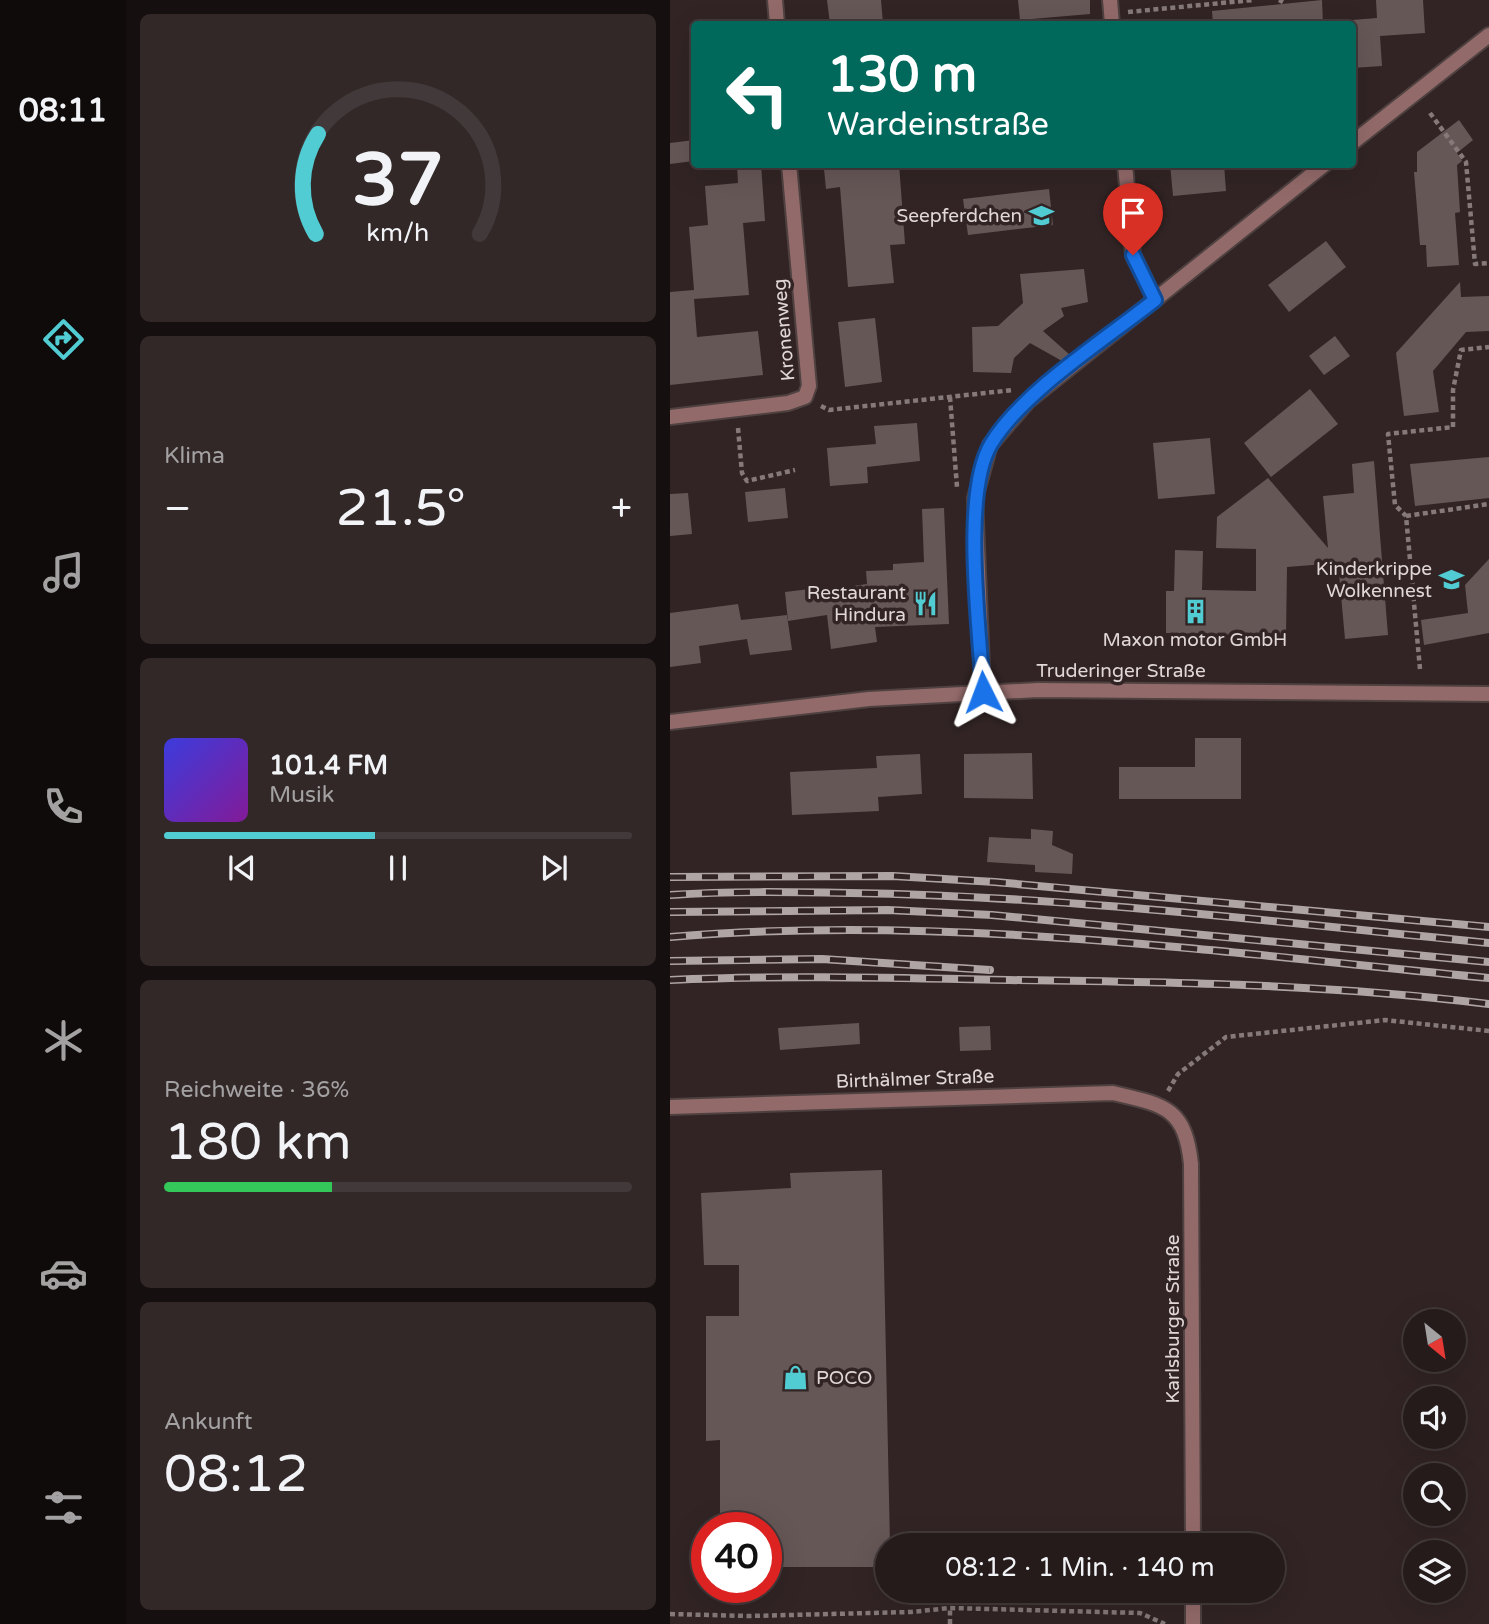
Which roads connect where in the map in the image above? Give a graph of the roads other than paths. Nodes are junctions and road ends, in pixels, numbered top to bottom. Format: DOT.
graph roads {
  1 [pos="775,0"];
  2 [pos="777,21"];
  3 [pos="1489,34"];
  4 [pos="1356,140"];
  5 [pos="789,168"];
  6 [pos="1125,168"];
  7 [pos="1320,168"];
  8 [pos="1155,300"];
  9 [pos="670,417"];
  10 [pos="983,692"];
  11 [pos="1489,694"];
  12 [pos="670,722"];
  13 [pos="1160,1104"];
  14 [pos="670,1107"];
  15 [pos="1193,1533"];
  16 [pos="1193,1603"];
  17 [pos="1193,1624"];
  1 -- 2 [label="street"];
  3 -- 4 [label="street"];
  5 -- 9 [label="street, Kronenweg"];
  6 -- 8 [label="street"];
  7 -- 8 [label="street"];
  8 -- 10 [label="street"];
  10 -- 11 [label="street, Truderinger Straße"];
  10 -- 12 [label="street, Truderinger Straße"];
  13 -- 14 [label="street, Birthälmer Straße"];
  13 -- 15 [label="street, Karlsburger Straße"];
  16 -- 17 [label="street"];
}
